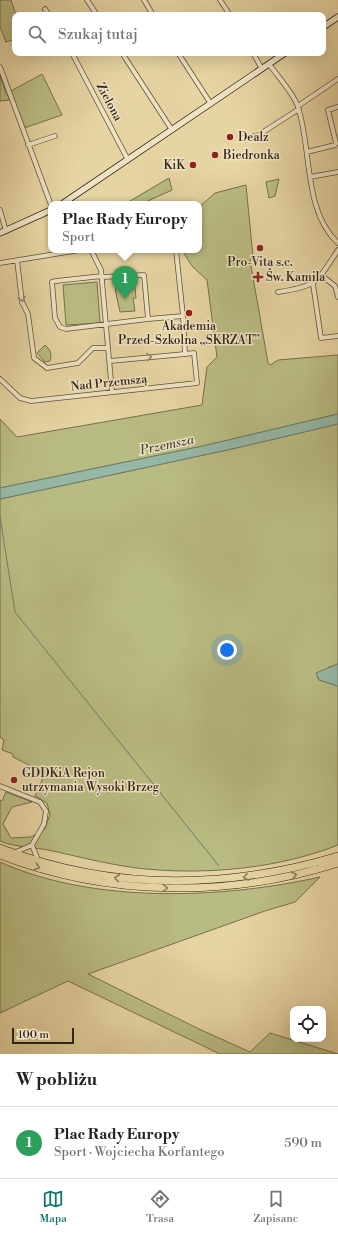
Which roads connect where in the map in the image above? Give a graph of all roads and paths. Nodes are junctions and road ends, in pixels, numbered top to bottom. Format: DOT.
graph roads {
  1 [pos="87,0"];
  2 [pos="144,0"];
  3 [pos="220,0"];
  4 [pos="45,9"];
  5 [pos="47,12"];
  6 [pos="95,12"];
  7 [pos="151,12"];
  8 [pos="228,12"];
  9 [pos="338,17"];
  10 [pos="326,26"];
  11 [pos="74,56"];
  12 [pos="124,56"];
  13 [pos="180,56"];
  14 [pos="255,56"];
  15 [pos="281,56"];
  16 [pos="269,64"];
  17 [pos="0,66"];
  18 [pos="262,69"];
  19 [pos="338,79"];
  20 [pos="211,104"];
  21 [pos="298,108"];
  22 [pos="338,108"];
  23 [pos="172,130"];
  24 [pos="55,136"];
  25 [pos="243,138"];
  26 [pos="28,145"];
  27 [pos="306,152"];
  28 [pos="128,160"];
  29 [pos="338,172"];
  30 [pos="310,177"];
  31 [pos="49,201"];
  32 [pos="66,201"];
  33 [pos="0,210"];
  34 [pos="48,211"];
  35 [pos="3,232"];
  36 [pos="338,243"];
  37 [pos="338,250"];
  38 [pos="61,253"];
  39 [pos="92,253"];
  40 [pos="176,253"];
  41 [pos="17,260"];
  42 [pos="0,263"];
  43 [pos="321,275"];
  44 [pos="102,277"];
  45 [pos="313,284"];
  46 [pos="337,286"];
  47 [pos="278,292"];
  48 [pos="338,297"];
  49 [pos="182,316"];
  50 [pos="148,319"];
  51 [pos="106,325"];
  52 [pos="338,336"];
  53 [pos="108,348"];
  54 [pos="185,354"];
  55 [pos="110,361"];
  56 [pos="0,379"];
  57 [pos="112,392"];
  58 [pos="0,786"];
  59 [pos="32,845"];
  60 [pos="0,848"];
  61 [pos="14,853"];
  62 [pos="0,855"];
  63 [pos="338,856"];
  64 [pos="38,861"];
  65 [pos="338,862"];
  1 -- 6 [label="street"];
  2 -- 7 [label="street"];
  3 -- 8 [label="street"];
  4 -- 5 [label="street"];
  9 -- 10 [label="main road"];
  11 -- 28 [label="street, Zielona"];
  12 -- 23 [label="street"];
  13 -- 20 [label="street"];
  14 -- 18 [label="street"];
  15 -- 16 [label="main road"];
  16 -- 18 [label="main road"];
  16 -- 21 [label="street"];
  17 -- 26 [label="street"];
  18 -- 20 [label="main road"];
  19 -- 21 [label="street"];
  20 -- 23 [label="main road"];
  21 -- 25 [label="street"];
  21 -- 27 [label="street"];
  22 -- 27 [label="street"];
  23 -- 28 [label="main road"];
  24 -- 26 [label="street"];
  26 -- 31 [label="street"];
  27 -- 30 [label="street"];
  28 -- 32 [label="main road"];
  29 -- 30 [label="street"];
  30 -- 36 [label="street"];
  33 -- 35 [label="street"];
  34 -- 35 [label="main road"];
  37 -- 43 [label="street"];
  38 -- 41 [label="street"];
  39 -- 44 [label="street"];
  40 -- 49 [label="street"];
  41 -- 42 [label="street"];
  41 -- 53 [label="street, one-way"];
  43 -- 45 [label="street"];
  43 -- 46 [label="street"];
  44 -- 50 [label="street"];
  44 -- 51 [label="street"];
  44 -- 51 [label="street"];
  45 -- 47 [label="street"];
  45 -- 52 [label="street"];
  46 -- 48 [label="street"];
  49 -- 50 [label="street"];
  49 -- 54 [label="street"];
  50 -- 51 [label="street"];
  51 -- 53 [label="street"];
  53 -- 55 [label="street"];
  55 -- 54 [label="street, one-way"];
  54 -- 57 [label="street, Nad Przemszą"];
  55 -- 57 [label="street"];
  56 -- 57 [label="street, Nad Przemszą"];
  58 -- 59 [label="street"];
  59 -- 61 [label="street"];
  59 -- 64 [label="street"];
  60 -- 61 [label="highway"];
  61 -- 64 [label="highway"];
  62 -- 65 [label="highway, one-way"];
  63 -- 64 [label="highway, one-way"];
}
